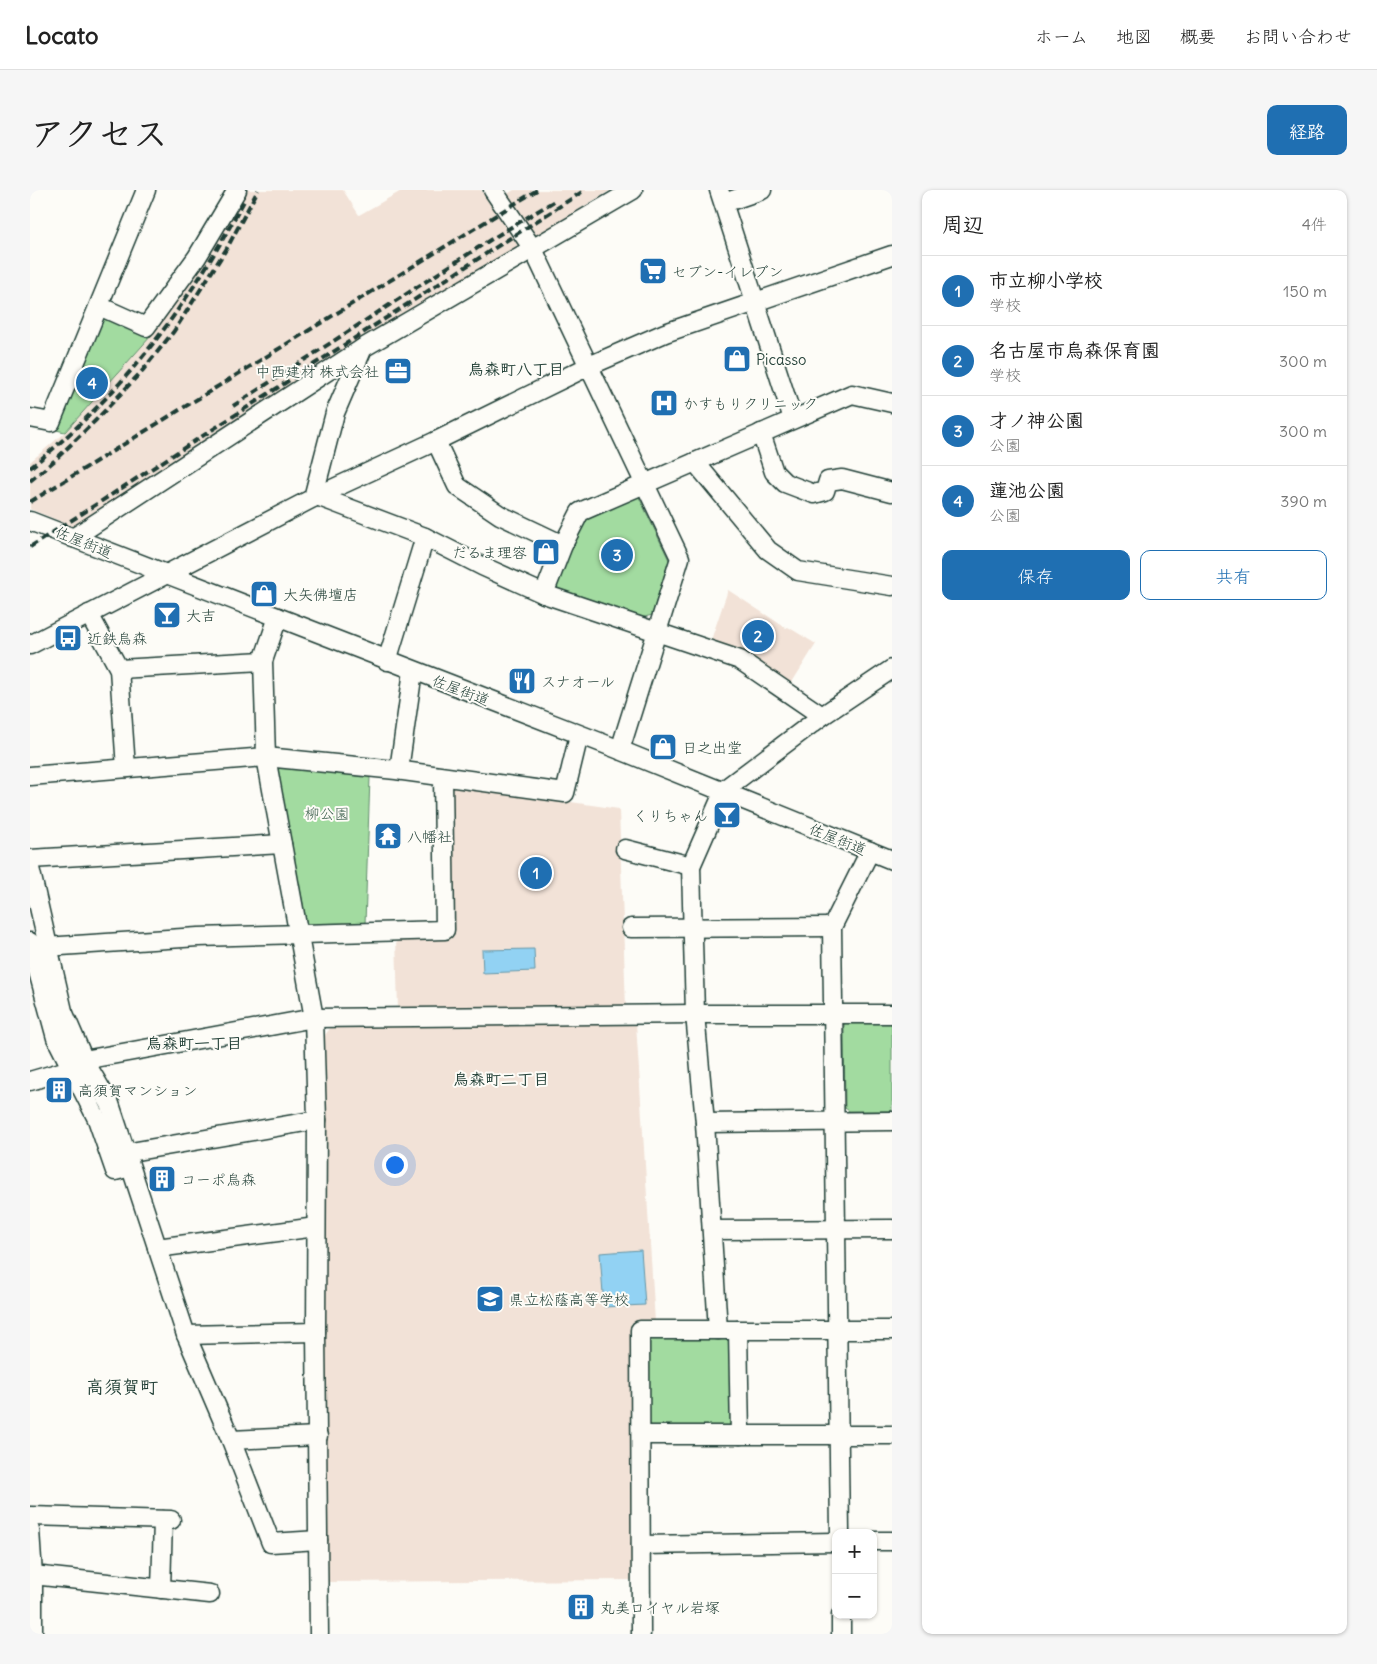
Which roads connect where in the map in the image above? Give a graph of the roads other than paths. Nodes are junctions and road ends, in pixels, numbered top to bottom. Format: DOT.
graph roads {
  1 [pos="146,190"];
  2 [pos="633,190"];
  3 [pos="762,190"];
  4 [pos="235,191"];
  5 [pos="496,191"];
  6 [pos="722,196"];
  7 [pos="533,249"];
  8 [pos="892,255"];
  9 [pos="756,302"];
  10 [pos="99,306"];
  11 [pos="363,348"];
  12 [pos="589,366"];
  13 [pos="892,403"];
  14 [pos="30,418"];
  15 [pos="793,420"];
  16 [pos="761,433"];
  17 [pos="436,440"];
  18 [pos="695,462"];
  19 [pos="645,484"];
  20 [pos="892,492"];
  21 [pos="315,497"];
  22 [pos="30,521"];
  23 [pos="424,537"];
  24 [pos="73,538"];
  25 [pos="563,545"];
  26 [pos="164,574"];
  27 [pos="892,586"];
  28 [pos="544,594"];
  29 [pos="89,614"];
  30 [pos="278,617"];
  31 [pos="658,632"];
  32 [pos="30,645"];
  33 [pos="263,661"];
  34 [pos="387,661"];
  35 [pos="118,669"];
  36 [pos="892,669"];
  37 [pos="413,671"];
  38 [pos="822,716"];
  39 [pos="579,735"];
  40 [pos="620,750"];
  41 [pos="266,757"];
  42 [pos="126,768"];
  43 [pos="399,770"];
  44 [pos="30,776"];
  45 [pos="443,776"];
  46 [pos="722,793"];
  47 [pos="282,844"];
  48 [pos="625,849"];
  49 [pos="870,851"];
  50 [pos="30,859"];
  51 [pos="892,860"];
  52 [pos="691,866"];
  53 [pos="30,868"];
  54 [pos="832,927"];
  55 [pos="631,928"];
  56 [pos="692,928"];
  57 [pos="299,934"];
  58 [pos="35,946"];
  59 [pos="695,1014"];
  60 [pos="892,1014"];
  61 [pos="833,1015"];
  62 [pos="314,1018"];
  63 [pos="77,1065"];
  64 [pos="30,1081"];
  65 [pos="316,1120"];
  66 [pos="892,1121"];
  67 [pos="834,1122"];
  68 [pos="705,1123"];
  69 [pos="128,1160"];
  70 [pos="316,1227"];
  71 [pos="892,1229"];
  72 [pos="712,1230"];
  73 [pos="836,1230"];
  74 [pos="157,1248"];
  75 [pos="718,1330"];
  76 [pos="738,1330"];
  77 [pos="837,1330"];
  78 [pos="892,1330"];
  79 [pos="316,1332"];
  80 [pos="186,1335"];
  81 [pos="892,1434"];
  82 [pos="740,1435"];
  83 [pos="838,1435"];
  84 [pos="318,1436"];
  85 [pos="640,1436"];
  86 [pos="230,1440"];
  87 [pos="30,1516"];
  88 [pos="840,1529"];
  89 [pos="30,1530"];
  90 [pos="318,1540"];
  91 [pos="877,1541"];
  92 [pos="892,1541"];
  93 [pos="832,1542"];
  94 [pos="641,1544"];
  95 [pos="33,1574"];
  96 [pos="161,1589"];
  97 [pos="210,1594"];
  98 [pos="841,1619"];
  99 [pos="34,1634"];
  100 [pos="319,1634"];
  101 [pos="641,1634"];
  102 [pos="841,1634"];
  1 -- 10 [label="street"];
  2 -- 7 [label="street"];
  3 -- 6 [label="street"];
  4 -- 10 [label="street"];
  5 -- 7 [label="street"];
  6 -- 9 [label="street"];
  7 -- 11 [label="street"];
  7 -- 12 [label="street"];
  8 -- 9 [label="street"];
  9 -- 12 [label="street"];
  9 -- 15 [label="street"];
  10 -- 14 [label="street"];
  11 -- 21 [label="street"];
  11 -- 24 [label="street"];
  12 -- 17 [label="street"];
  12 -- 19 [label="street"];
  13 -- 15 [label="street"];
  15 -- 16 [label="street"];
  16 -- 18 [label="street"];
  16 -- 20 [label="street"];
  17 -- 21 [label="street"];
  17 -- 25 [label="street"];
  18 -- 19 [label="street"];
  18 -- 27 [label="street"];
  19 -- 25 [label="street"];
  19 -- 31 [label="street"];
  21 -- 23 [label="street"];
  21 -- 26 [label="street"];
  22 -- 24 [label="street, 佐屋街道"];
  23 -- 28 [label="street"];
  23 -- 34 [label="street"];
  24 -- 26 [label="street, 佐屋街道"];
  25 -- 28 [label="street"];
  26 -- 29 [label="street"];
  26 -- 30 [label="street, 佐屋街道"];
  28 -- 31 [label="street"];
  29 -- 32 [label="street"];
  29 -- 35 [label="street"];
  30 -- 33 [label="street"];
  30 -- 34 [label="street, 佐屋街道"];
  31 -- 38 [label="street"];
  31 -- 40 [label="street"];
  33 -- 35 [label="street"];
  33 -- 41 [label="street"];
  34 -- 37 [label="street, 佐屋街道"];
  35 -- 42 [label="street"];
  36 -- 38 [label="street"];
  37 -- 39 [label="street, 佐屋街道"];
  37 -- 43 [label="street"];
  38 -- 46 [label="street"];
  39 -- 40 [label="street, 佐屋街道"];
  39 -- 45 [label="street"];
  40 -- 46 [label="street, 佐屋街道"];
  41 -- 42 [label="street"];
  41 -- 43 [label="street"];
  41 -- 47 [label="street"];
  42 -- 44 [label="street"];
  43 -- 45 [label="street"];
  45 -- 57 [label="street"];
  46 -- 49 [label="street, 佐屋街道"];
  46 -- 52 [label="street"];
  47 -- 50 [label="street"];
  47 -- 57 [label="street"];
  48 -- 52 [label="street"];
  49 -- 51 [label="street, 佐屋街道"];
  49 -- 54 [label="street"];
  52 -- 56 [label="street"];
  53 -- 58 [label="street"];
  54 -- 56 [label="street"];
  54 -- 61 [label="street"];
  55 -- 56 [label="street"];
  56 -- 59 [label="street"];
  57 -- 58 [label="street"];
  57 -- 62 [label="street"];
  58 -- 63 [label="street"];
  59 -- 61 [label="street"];
  59 -- 62 [label="street"];
  59 -- 68 [label="street"];
  60 -- 61 [label="street"];
  61 -- 67 [label="street"];
  62 -- 63 [label="street"];
  62 -- 65 [label="street"];
  63 -- 64 [label="street"];
  63 -- 69 [label="street"];
  65 -- 69 [label="street"];
  65 -- 70 [label="street"];
  66 -- 67 [label="street"];
  67 -- 68 [label="street"];
  67 -- 73 [label="street"];
  68 -- 72 [label="street"];
  69 -- 74 [label="street"];
  70 -- 74 [label="street"];
  70 -- 79 [label="street"];
  71 -- 73 [label="street"];
  72 -- 73 [label="street"];
  72 -- 75 [label="street"];
  73 -- 77 [label="street"];
  74 -- 80 [label="street"];
  75 -- 76 [label="street"];
  75 -- 85 [label="street"];
  76 -- 77 [label="street"];
  76 -- 82 [label="street"];
  77 -- 78 [label="street"];
  77 -- 83 [label="street"];
  79 -- 80 [label="street"];
  79 -- 84 [label="street"];
  80 -- 86 [label="street"];
  81 -- 83 [label="street"];
  82 -- 83 [label="street"];
  82 -- 85 [label="street"];
  83 -- 88 [label="street"];
  84 -- 86 [label="street"];
  84 -- 90 [label="street"];
  85 -- 94 [label="street"];
  86 -- 90 [label="street"];
  87 -- 96 [label="street"];
  89 -- 95 [label="street"];
  90 -- 100 [label="street"];
  91 -- 92 [label="street"];
  93 -- 94 [label="street"];
  94 -- 101 [label="street"];
  95 -- 96 [label="street"];
  95 -- 99 [label="street"];
  96 -- 97 [label="street"];
  98 -- 102 [label="street"];
}
